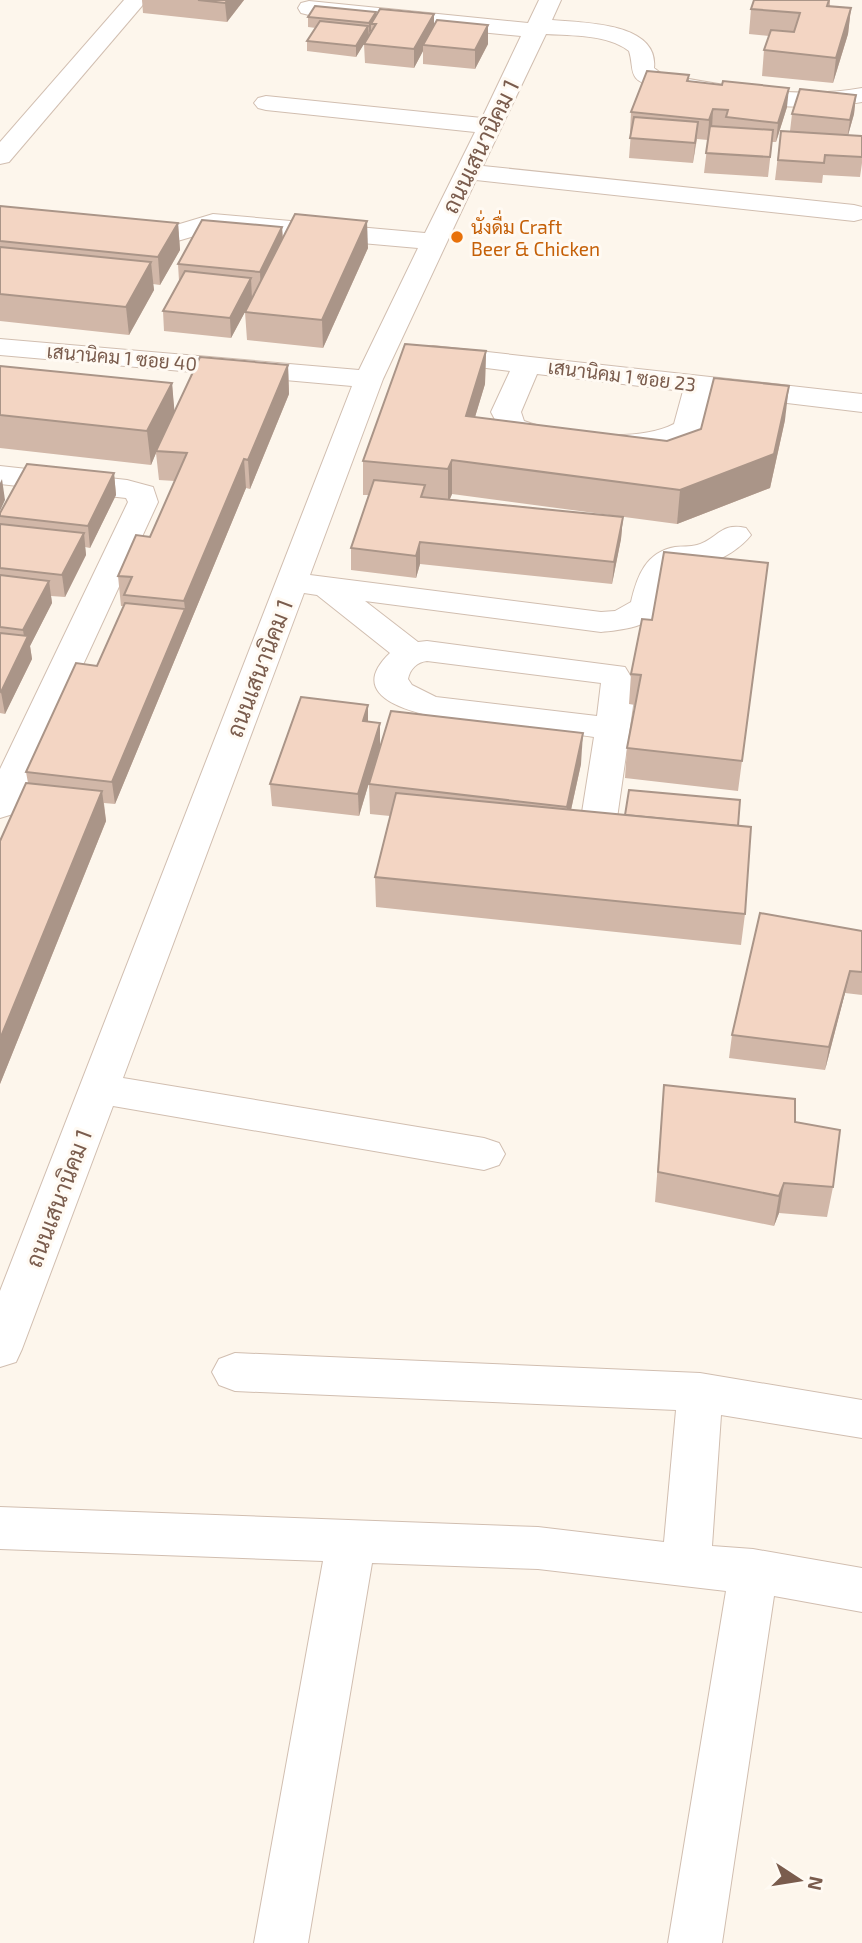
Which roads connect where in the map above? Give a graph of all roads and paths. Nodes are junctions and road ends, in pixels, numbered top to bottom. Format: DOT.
graph roads {
  1 [pos="136,0"];
  2 [pos="309,8"];
  3 [pos="541,19"];
  4 [pos="862,94"];
  5 [pos="266,103"];
  6 [pos="490,126"];
  7 [pos="0,157"];
  8 [pos="468,172"];
  9 [pos="854,213"];
  10 [pos="101,228"];
  11 [pos="434,242"];
  12 [pos="0,346"];
  13 [pos="376,364"];
  14 [pos="528,364"];
  15 [pos="698,383"];
  16 [pos="862,403"];
  17 [pos="0,475"];
  18 [pos="735,535"];
  19 [pos="292,582"];
  20 [pos="327,587"];
  21 [pos="411,653"];
  22 [pos="611,728"];
  23 [pos="0,806"];
  24 [pos="598,825"];
  25 [pos="99,1089"];
  26 [pos="484,1154"];
  27 [pos="0,1349"];
  28 [pos="235,1372"];
  29 [pos="701,1392"];
  30 [pos="862,1419"];
  31 [pos="0,1528"];
  32 [pos="351,1542"];
  33 [pos="686,1566"];
  34 [pos="753,1571"];
  35 [pos="862,1590"];
  36 [pos="281,1943"];
  37 [pos="695,1943"];
  1 -- 7 [label="street"];
  2 -- 3 [label="street"];
  3 -- 4 [label="street"];
  3 -- 6 [label="street, ถนนเสนานิคม 1"];
  5 -- 6 [label="street"];
  6 -- 8 [label="street, ถนนเสนานิคม 1"];
  8 -- 9 [label="street"];
  8 -- 11 [label="street, ถนนเสนานิคม 1"];
  10 -- 11 [label="street"];
  11 -- 13 [label="street, ถนนเสนานิคม 1"];
  12 -- 13 [label="street, เสนานิคม 1 ซอย 40"];
  13 -- 14 [label="street, เสนานิคม 1 ซอย 23"];
  13 -- 19 [label="street, ถนนเสนานิคม 1"];
  14 -- 15 [label="street, เสนานิคม 1 ซอย 23"];
  14 -- 15 [label="street"];
  15 -- 16 [label="street, เสนานิคม 1 ซอย 23"];
  17 -- 23 [label="street"];
  18 -- 20 [label="street"];
  19 -- 20 [label="street"];
  19 -- 25 [label="street, ถนนเสนานิคม 1"];
  20 -- 21 [label="street"];
  21 -- 22 [label="street"];
  21 -- 22 [label="street"];
  22 -- 24 [label="street"];
  25 -- 26 [label="street"];
  25 -- 27 [label="street, ถนนเสนานิคม 1"];
  28 -- 29 [label="street"];
  29 -- 30 [label="street"];
  29 -- 33 [label="street"];
  31 -- 32 [label="street"];
  32 -- 33 [label="street"];
  32 -- 36 [label="street"];
  33 -- 34 [label="street"];
  34 -- 35 [label="street"];
  34 -- 37 [label="street"];
}
